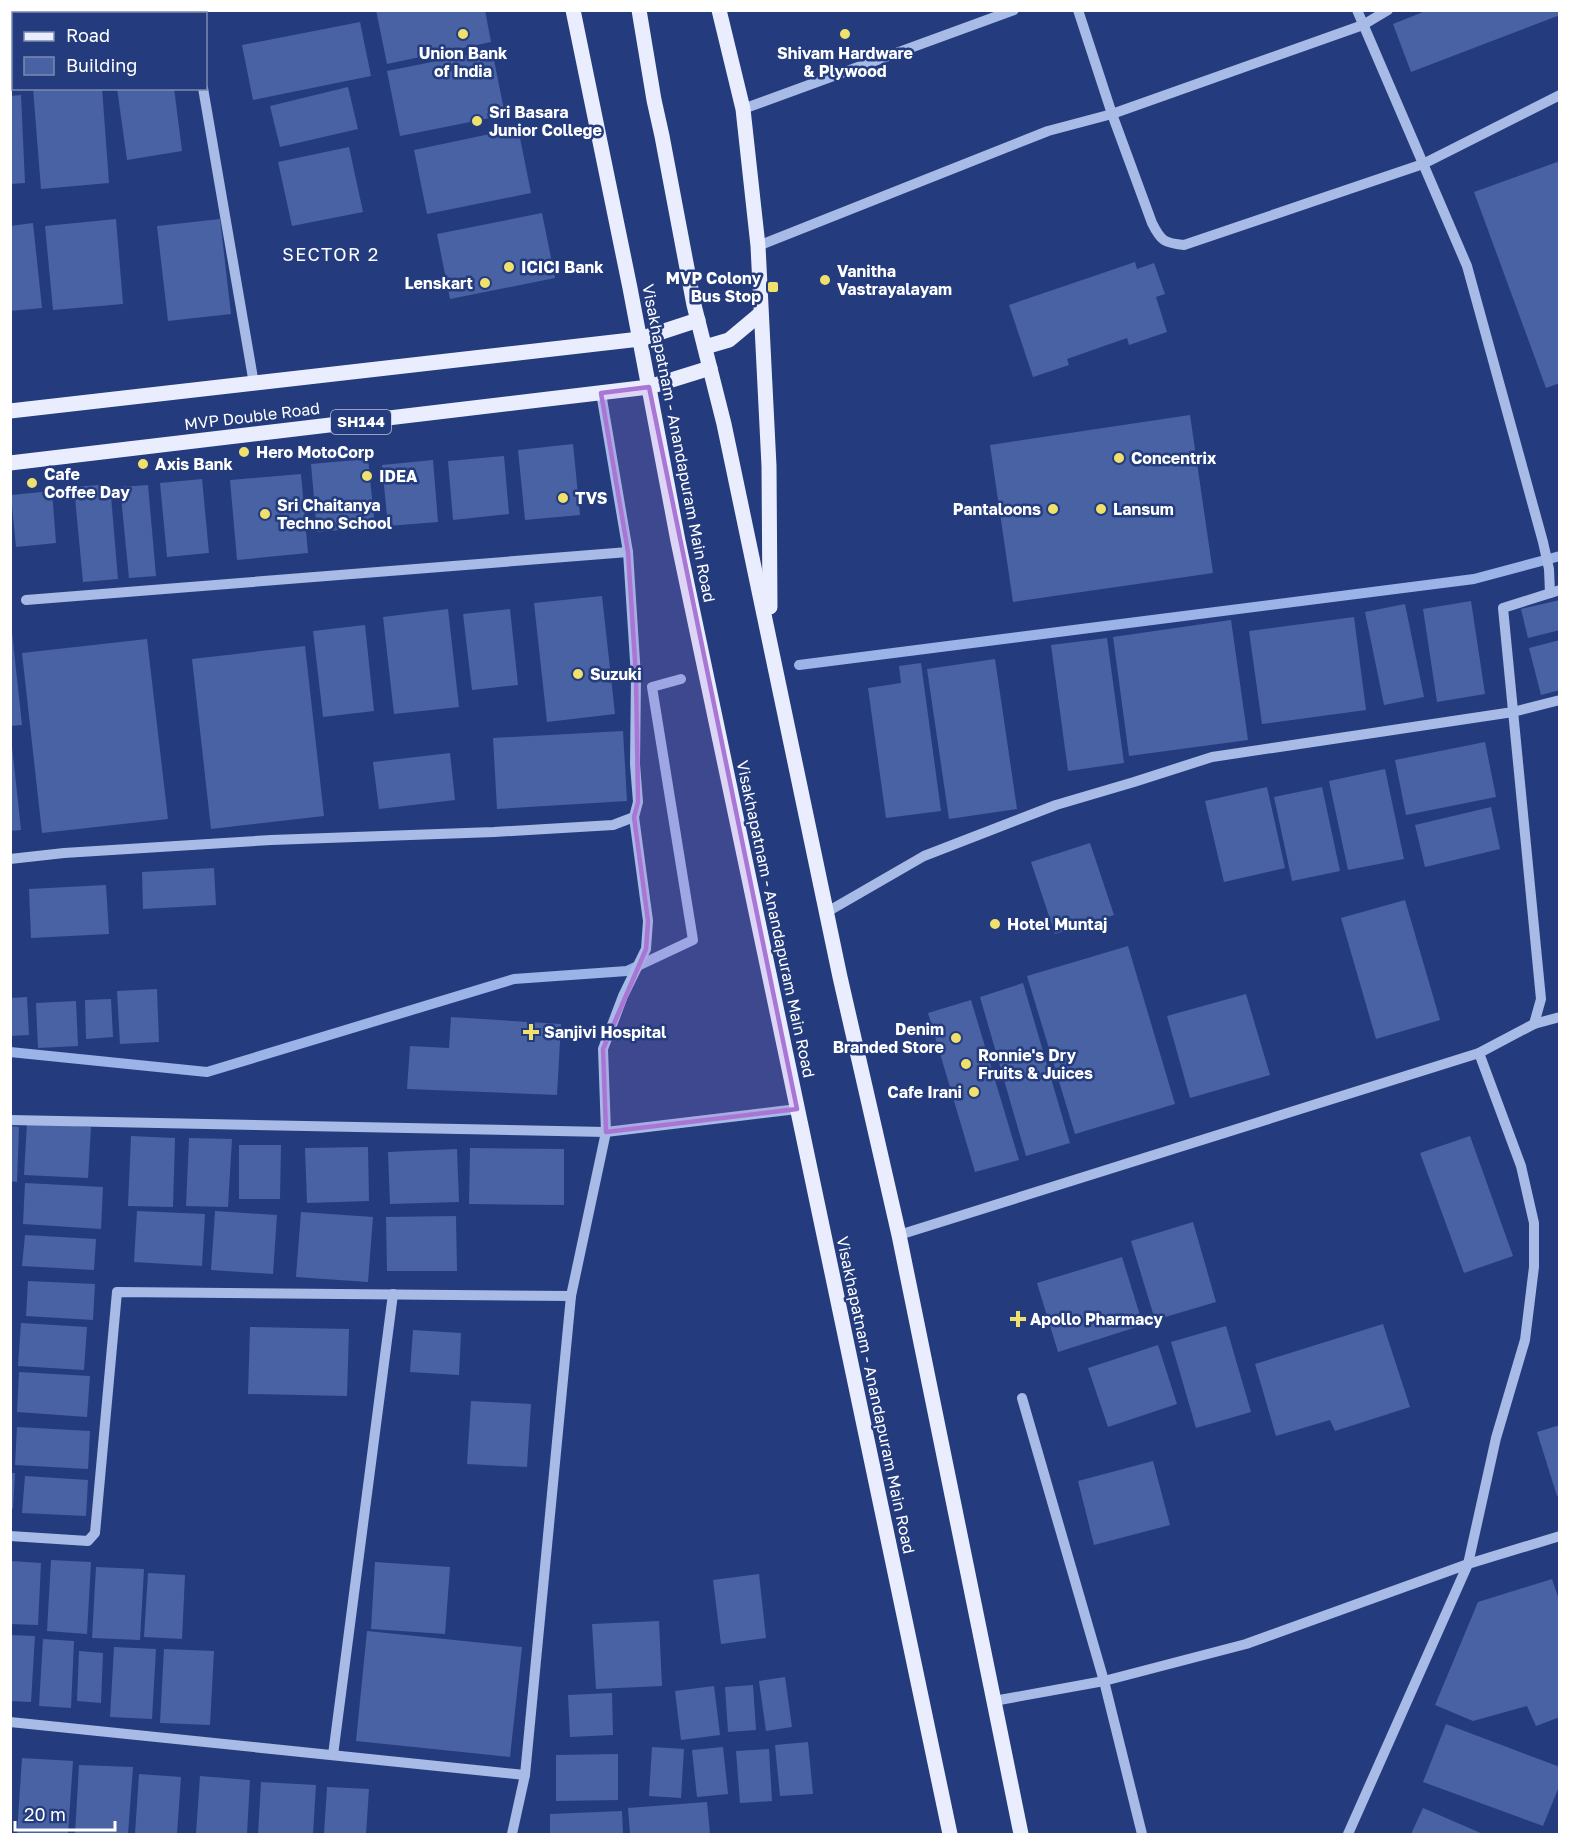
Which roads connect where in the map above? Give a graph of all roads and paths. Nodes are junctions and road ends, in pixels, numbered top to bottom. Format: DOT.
graph roads {
  1 [pos="573,10"];
  2 [pos="639,10"];
  3 [pos="720,10"];
  4 [pos="1014,10"];
  5 [pos="1078,10"];
  6 [pos="1357,10"];
  7 [pos="1388,10"];
  8 [pos="1363,25"];
  9 [pos="203,90"];
  10 [pos="1560,95"];
  11 [pos="743,109"];
  12 [pos="1112,114"];
  13 [pos="1423,164"];
  14 [pos="758,246"];
  15 [pos="760,314"];
  16 [pos="698,320"];
  17 [pos="640,339"];
  18 [pos="705,346"];
  19 [pos="710,368"];
  20 [pos="254,384"];
  21 [pos="649,387"];
  22 [pos="601,393"];
  23 [pos="10,411"];
  24 [pos="10,464"];
  25 [pos="628,552"];
  26 [pos="1555,591"];
  27 [pos="26,600"];
  28 [pos="770,641"];
  29 [pos="1560,700"];
  30 [pos="1513,712"];
  31 [pos="633,817"];
  32 [pos="10,859"];
  33 [pos="827,912"];
  34 [pos="1560,1017"];
  35 [pos="1534,1024"];
  36 [pos="1479,1053"];
  37 [pos="797,1109"];
  38 [pos="10,1120"];
  39 [pos="606,1132"];
  40 [pos="899,1235"];
  41 [pos="393,1294"];
  42 [pos="572,1296"];
  43 [pos="1022,1398"];
  44 [pos="10,1536"];
  45 [pos="1560,1536"];
  46 [pos="1468,1564"];
  47 [pos="1104,1681"];
  48 [pos="994,1701"];
  49 [pos="10,1722"];
  50 [pos="333,1755"];
  51 [pos="525,1775"];
  52 [pos="512,1834"];
  53 [pos="950,1834"];
  54 [pos="1021,1834"];
  55 [pos="1142,1834"];
  56 [pos="1348,1834"];
  1 -- 17 [label="main road, Visakhapatnam - Anandapuram Main Road"];
  2 -- 16 [label="main road"];
  3 -- 11 [label="main road"];
  4 -- 11 [label="street"];
  5 -- 12 [label="street"];
  6 -- 8 [label="street"];
  7 -- 8 [label="street"];
  8 -- 12 [label="street"];
  8 -- 13 [label="street"];
  9 -- 20 [label="street"];
  10 -- 13 [label="street"];
  11 -- 14 [label="main road"];
  12 -- 13 [label="street"];
  12 -- 14 [label="street"];
  13 -- 26 [label="street"];
  14 -- 15 [label="main road"];
  15 -- 18 [label="main road"];
  15 -- 28 [label="main road"];
  16 -- 17 [label="main road, MVP Double Road"];
  16 -- 18 [label="main road"];
  17 -- 20 [label="main road, MVP Double Road"];
  17 -- 21 [label="main road, Visakhapatnam - Anandapuram Main Road"];
  18 -- 19 [label="main road"];
  19 -- 21 [label="main road, MVP Double Road / SH144"];
  19 -- 28 [label="main road"];
  20 -- 23 [label="main road, MVP Double Road"];
  21 -- 22 [label="main road, MVP Double Road / SH144"];
  21 -- 37 [label="main road, Visakhapatnam - Anandapuram Main Road"];
  22 -- 24 [label="main road, MVP Double Road / SH144"];
  22 -- 25 [label="street"];
  25 -- 27 [label="street"];
  25 -- 31 [label="street"];
  26 -- 30 [label="street"];
  28 -- 33 [label="main road"];
  29 -- 30 [label="street"];
  30 -- 33 [label="street"];
  30 -- 35 [label="street"];
  31 -- 32 [label="street"];
  31 -- 39 [label="street"];
  33 -- 40 [label="main road"];
  34 -- 35 [label="street"];
  35 -- 36 [label="street"];
  36 -- 40 [label="street"];
  36 -- 46 [label="street"];
  37 -- 39 [label="street"];
  37 -- 53 [label="main road, Visakhapatnam - Anandapuram Main Road"];
  38 -- 39 [label="street"];
  39 -- 42 [label="street"];
  40 -- 48 [label="main road"];
  41 -- 42 [label="street"];
  41 -- 44 [label="street"];
  41 -- 50 [label="street"];
  42 -- 51 [label="street"];
  43 -- 47 [label="street"];
  45 -- 46 [label="street"];
  46 -- 47 [label="street"];
  46 -- 56 [label="street"];
  47 -- 48 [label="street"];
  47 -- 55 [label="street"];
  48 -- 54 [label="main road"];
  49 -- 50 [label="street"];
  50 -- 51 [label="street"];
  51 -- 52 [label="street"];
}
